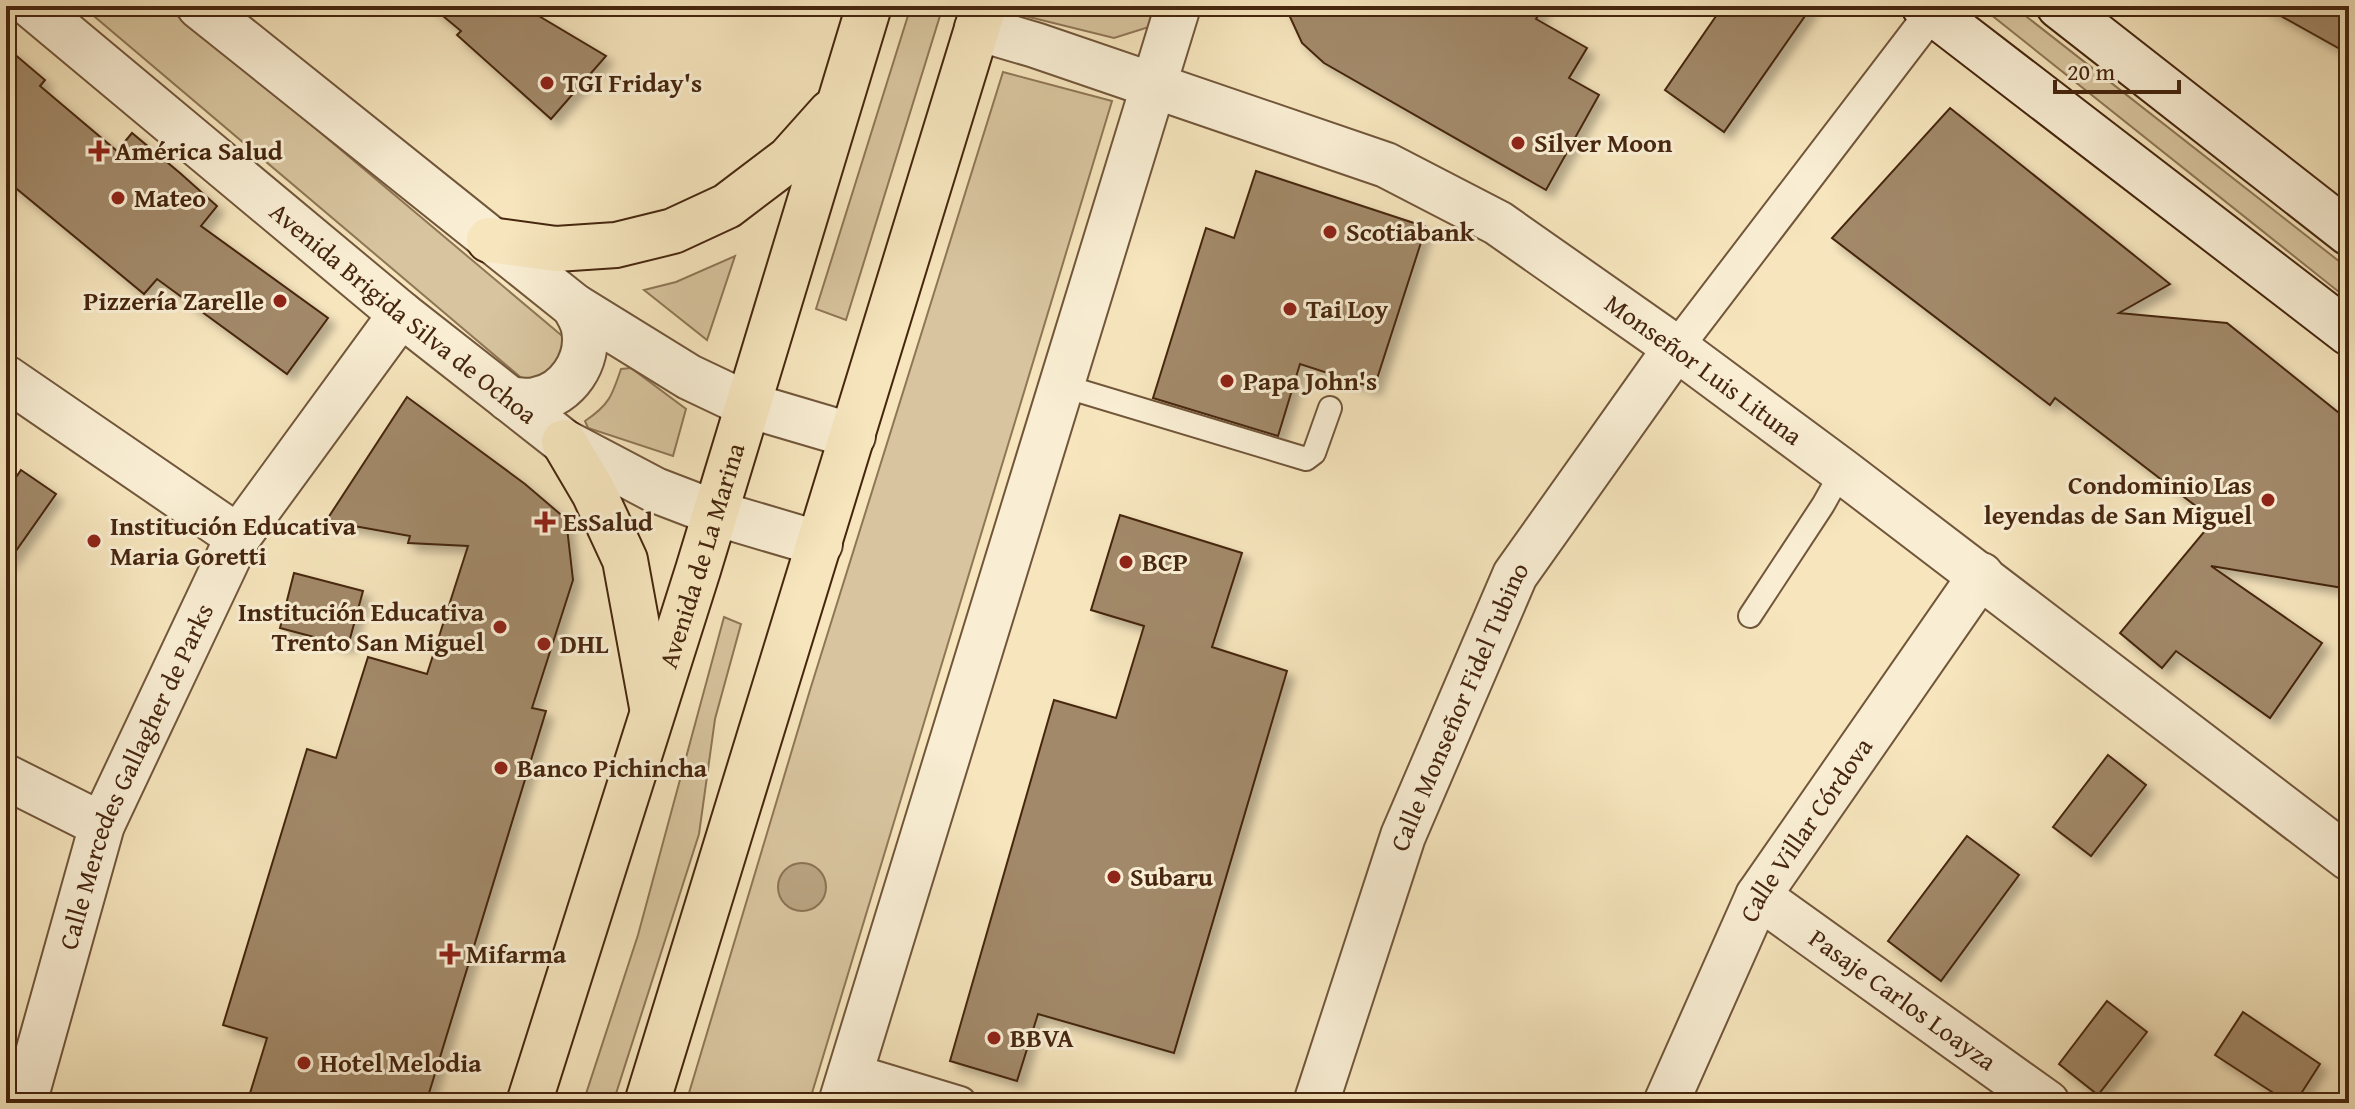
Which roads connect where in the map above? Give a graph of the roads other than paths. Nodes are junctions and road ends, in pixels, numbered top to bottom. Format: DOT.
graph roads {
  1 [pos="32,6"];
  2 [pos="199,6"];
  3 [pos="869,6"];
  4 [pos="1178,6"];
  5 [pos="2059,6"];
  6 [pos="1928,9"];
  7 [pos="981,17"];
  8 [pos="1153,85"];
  9 [pos="840,101"];
  10 [pos="2349,233"];
  11 [pos="489,240"];
  12 [pos="574,306"];
  13 [pos="401,314"];
  14 [pos="2349,333"];
  15 [pos="1676,348"];
  16 [pos="6,378"];
  17 [pos="1060,385"];
  18 [pos="509,399"];
  19 [pos="748,405"];
  20 [pos="1330,408"];
  21 [pos="853,436"];
  22 [pos="564,442"];
  23 [pos="1842,471"];
  24 [pos="715,513"];
  25 [pos="238,537"];
  26 [pos="820,544"];
  27 [pos="1981,575"];
  28 [pos="1750,616"];
  29 [pos="653,713"];
  30 [pos="6,777"];
  31 [pos="102,825"];
  32 [pos="2349,858"];
  33 [pos="1758,896"];
  34 [pos="846,1086"];
  35 [pos="24,1103"];
  36 [pos="529,1103"];
  37 [pos="647,1103"];
  38 [pos="960,1103"];
  39 [pos="1316,1103"];
  40 [pos="1666,1103"];
  41 [pos="2047,1103"];
  1 -- 13 [label="street, Avenida Brigida Silva de Ochoa"];
  2 -- 11 [label="street"];
  3 -- 9 [label="main road, Avenida de La Marina"];
  4 -- 8 [label="street"];
  5 -- 10 [label="street"];
  6 -- 14 [label="street"];
  6 -- 15 [label="street"];
  7 -- 8 [label="street, Monseñor Luis Lituna"];
  7 -- 21 [label="main road"];
  8 -- 15 [label="street, Monseñor Luis Lituna"];
  8 -- 17 [label="street"];
  9 -- 11 [label="main road"];
  9 -- 19 [label="main road, Avenida de La Marina"];
  11 -- 12 [label="street"];
  12 -- 18 [label="street"];
  12 -- 19 [label="street"];
  13 -- 18 [label="street, Avenida Brigida Silva de Ochoa"];
  13 -- 25 [label="street, Calle Mercedes Gallagher de Parks"];
  15 -- 23 [label="street, Monseñor Luis Lituna"];
  15 -- 39 [label="street, Calle Monseñor Fidel Tubino"];
  16 -- 25 [label="street"];
  17 -- 20 [label="lane"];
  17 -- 34 [label="street"];
  18 -- 22 [label="street, Avenida Brigida Silva de Ochoa"];
  19 -- 21 [label="street"];
  19 -- 24 [label="main road, Avenida de La Marina"];
  21 -- 26 [label="main road"];
  22 -- 24 [label="street, Avenida Brigida Silva de Ochoa"];
  22 -- 29 [label="main road"];
  23 -- 27 [label="street, Monseñor Luis Lituna"];
  23 -- 28 [label="lane"];
  24 -- 26 [label="street, Avenida Brigida Silva de Ochoa"];
  24 -- 29 [label="main road, Avenida de La Marina"];
  25 -- 31 [label="street, Calle Mercedes Gallagher de Parks"];
  26 -- 37 [label="main road"];
  27 -- 32 [label="street, Monseñor Luis Lituna"];
  27 -- 33 [label="street, Calle Villar Córdova"];
  29 -- 36 [label="main road, Avenida de La Marina"];
  30 -- 31 [label="street"];
  31 -- 35 [label="street, Calle Mercedes Gallagher de Parks"];
  33 -- 40 [label="street, Calle Villar Córdova"];
  33 -- 41 [label="street, Pasaje Carlos Loayza"];
  34 -- 38 [label="street"];
}
